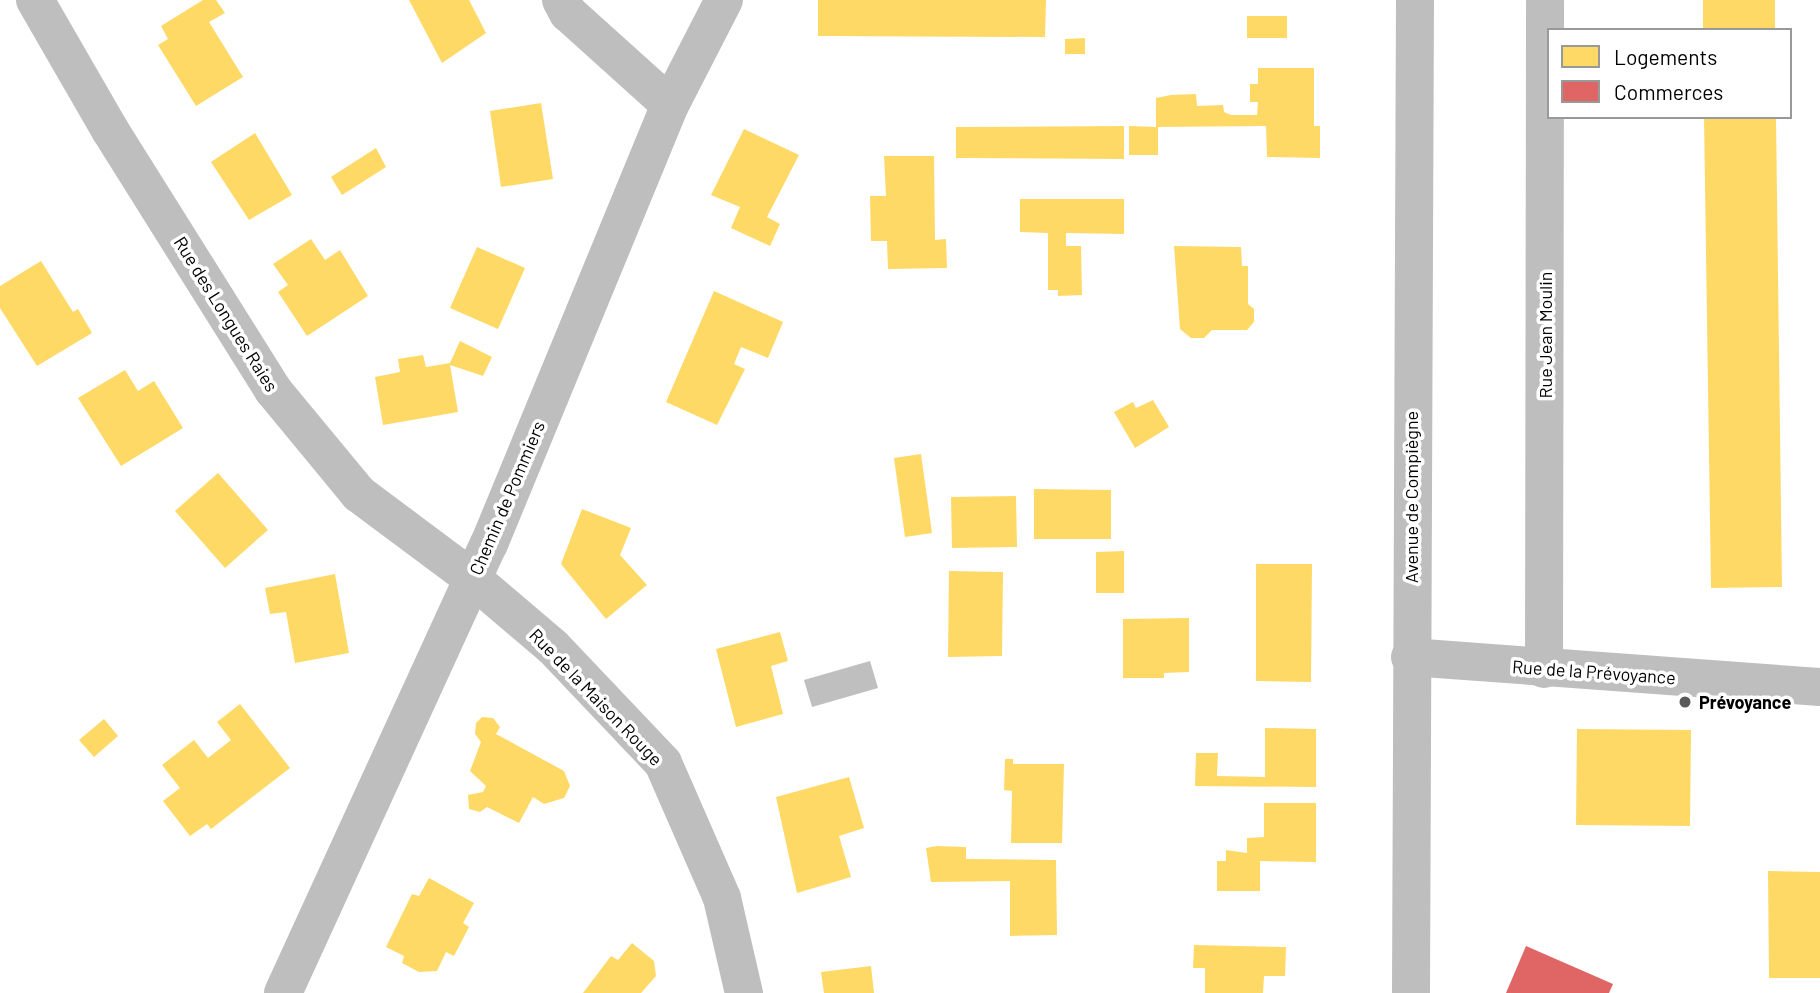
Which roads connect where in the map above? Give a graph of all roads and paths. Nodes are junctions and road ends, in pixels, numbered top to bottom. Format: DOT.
graph roads {
  1 [pos="35,0"];
  2 [pos="561,0"];
  3 [pos="724,0"];
  4 [pos="1415,0"];
  5 [pos="1545,0"];
  6 [pos="670,105"];
  7 [pos="474,579"];
  8 [pos="1410,657"];
  9 [pos="1545,669"];
  10 [pos="1820,687"];
  11 [pos="282,993"];
  12 [pos="744,993"];
  13 [pos="1411,993"];
  1 -- 7 [label="street, Rue des Longues Raies"];
  2 -- 6 [label="street"];
  3 -- 6 [label="street, Chemin de Pommiers"];
  4 -- 8 [label="street, Avenue de Compiègne"];
  5 -- 9 [label="street, Rue Jean Moulin"];
  6 -- 7 [label="street, Chemin de Pommiers"];
  7 -- 11 [label="street, Chemin de Pommiers"];
  7 -- 12 [label="street, Rue de la Maison Rouge"];
  8 -- 9 [label="street, Rue de la Prévoyance"];
  8 -- 13 [label="street, Avenue de Compiègne"];
  9 -- 10 [label="street, Rue de la Prévoyance"];
}
